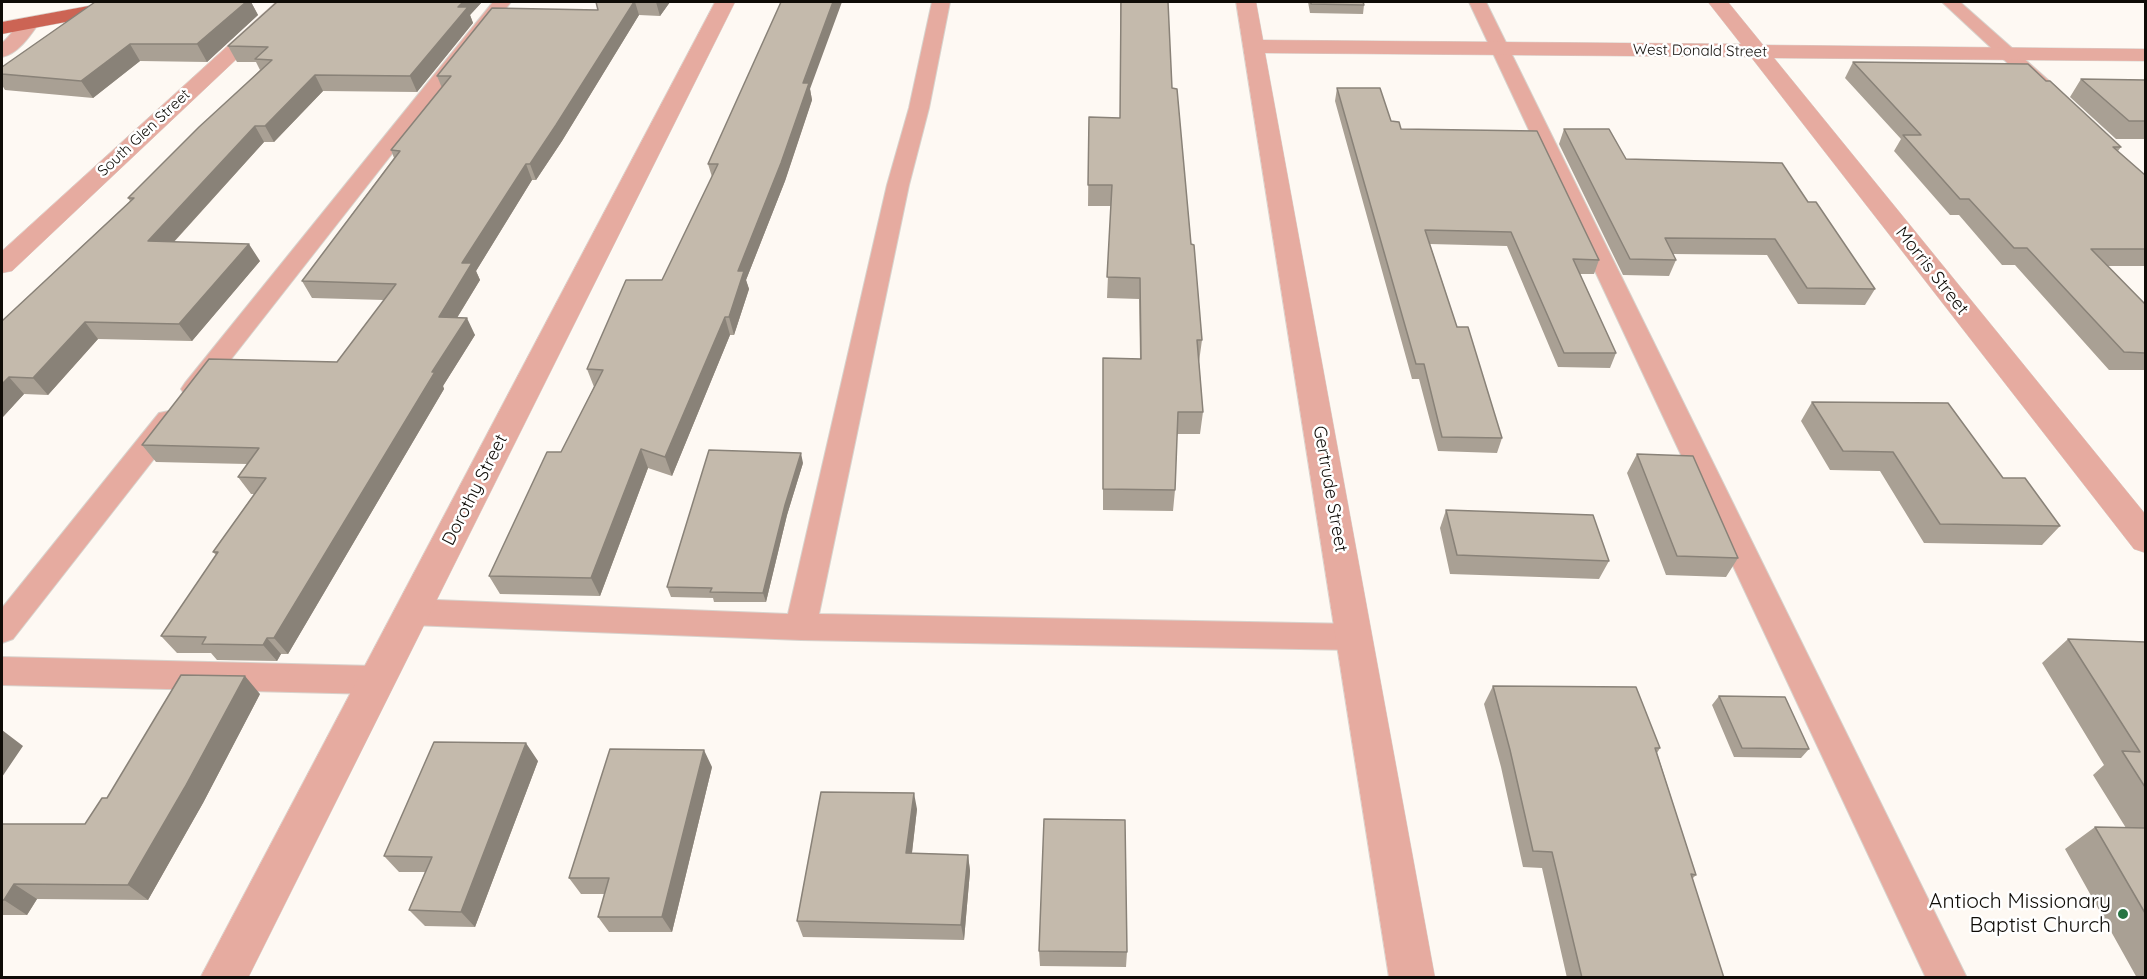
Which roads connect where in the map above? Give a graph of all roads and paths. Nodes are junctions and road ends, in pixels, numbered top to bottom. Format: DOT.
graph roads {
  1 [pos="140,2"];
  2 [pos="287,2"];
  3 [pos="502,2"];
  4 [pos="725,2"];
  5 [pos="940,2"];
  6 [pos="1246,2"];
  7 [pos="1477,2"];
  8 [pos="1718,2"];
  9 [pos="1950,2"];
  10 [pos="30,23"];
  11 [pos="2,28"];
  12 [pos="1254,46"];
  13 [pos="1499,48"];
  14 [pos="1757,51"];
  15 [pos="2,52"];
  16 [pos="2008,54"];
  17 [pos="2145,55"];
  18 [pos="2060,101"];
  19 [pos="2,265"];
  20 [pos="2145,540"];
  21 [pos="411,612"];
  22 [pos="801,627"];
  23 [pos="2,630"];
  24 [pos="1355,637"];
  25 [pos="2,670"];
  26 [pos="374,680"];
  27 [pos="223,978"];
  28 [pos="1412,978"];
  29 [pos="1947,978"];
  1 -- 10 [label="main road"];
  2 -- 19 [label="street, South Glen Street"];
  3 -- 23 [label="lane"];
  4 -- 21 [label="street, Dorothy Street"];
  5 -- 22 [label="lane"];
  6 -- 12 [label="street, Gertrude Street"];
  7 -- 13 [label="lane"];
  8 -- 14 [label="street, Morris Street"];
  9 -- 16 [label="lane"];
  10 -- 11 [label="main road"];
  10 -- 15 [label="lane"];
  12 -- 13 [label="street, West Donald Street"];
  12 -- 24 [label="street, Gertrude Street"];
  13 -- 14 [label="street, West Donald Street"];
  13 -- 29 [label="lane"];
  14 -- 16 [label="street, West Donald Street"];
  14 -- 20 [label="street, Morris Street"];
  16 -- 17 [label="street, West Donald Street"];
  16 -- 18 [label="lane"];
  21 -- 22 [label="lane"];
  21 -- 26 [label="street, Dorothy Street"];
  22 -- 24 [label="lane"];
  24 -- 28 [label="street, Gertrude Street"];
  25 -- 26 [label="lane"];
  26 -- 27 [label="street, Dorothy Street"];
}
